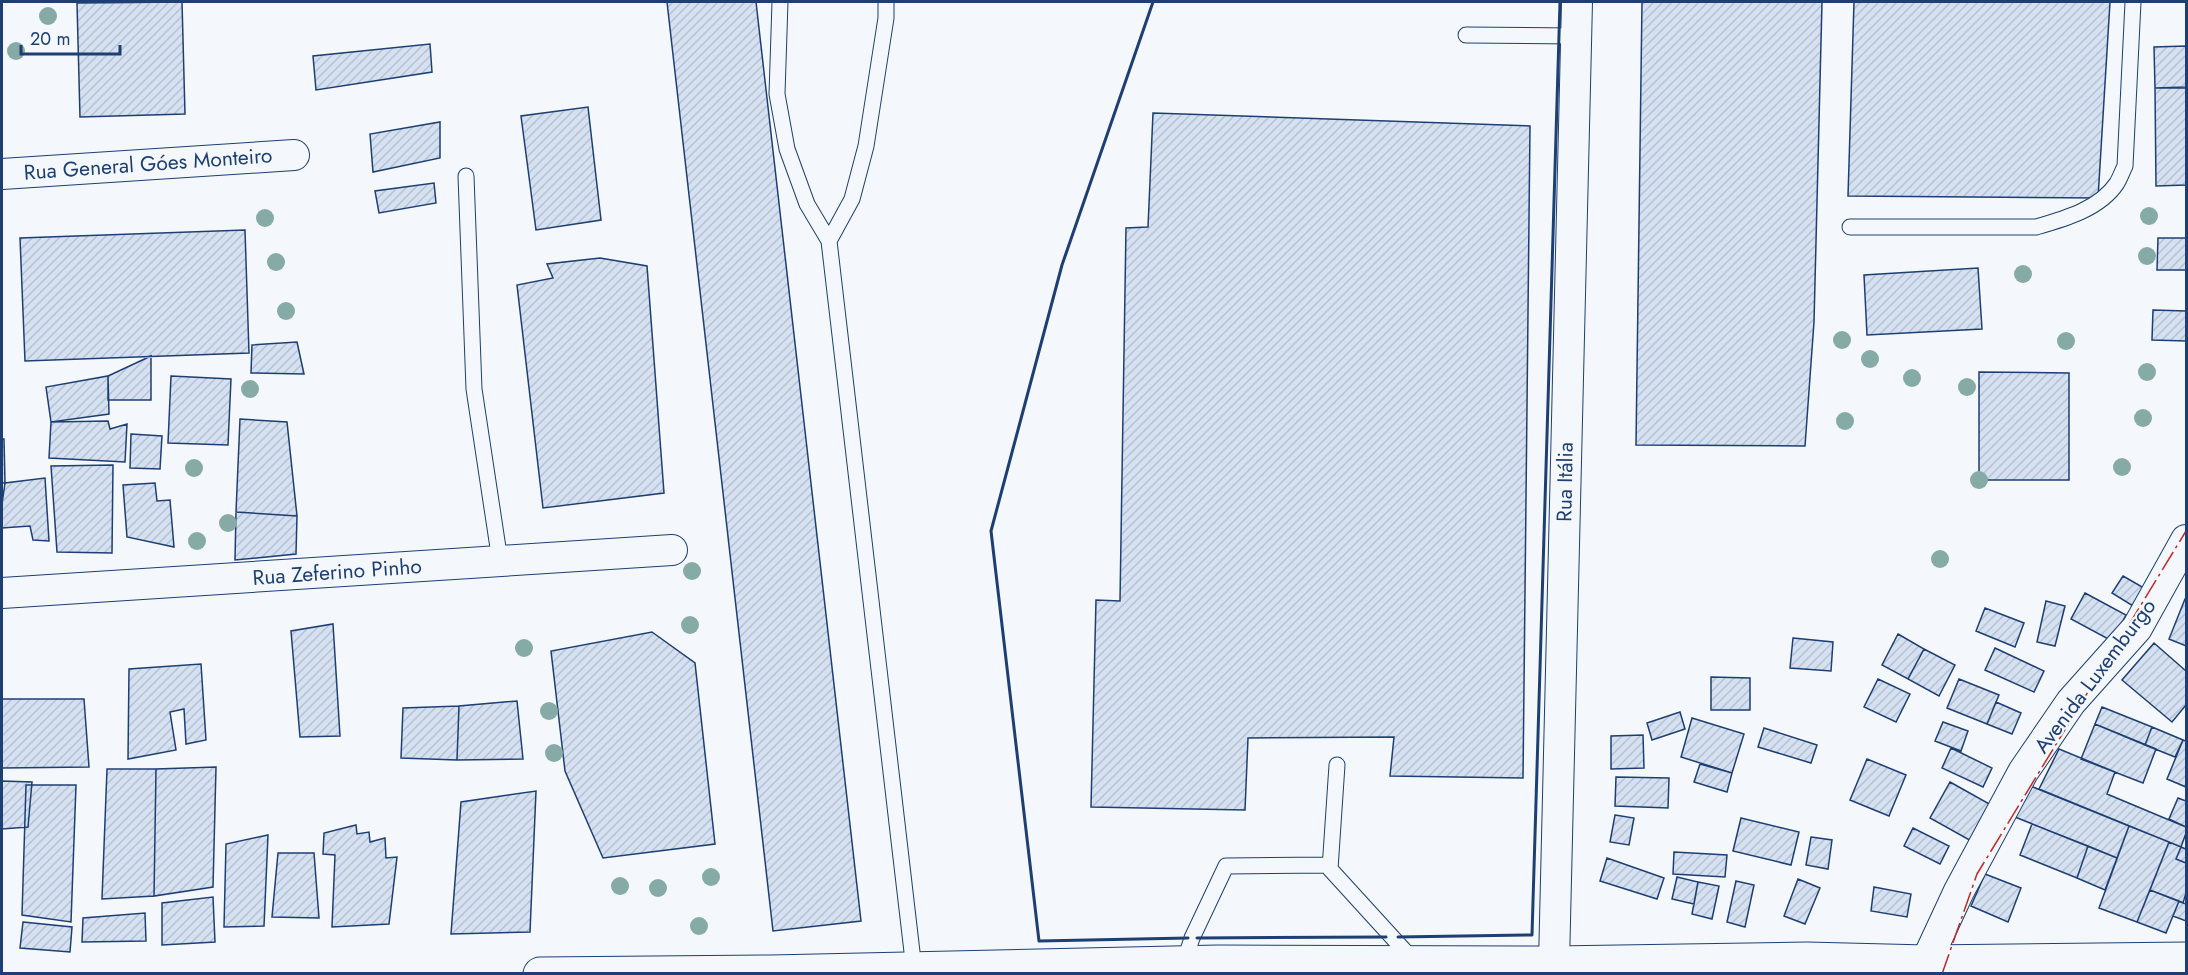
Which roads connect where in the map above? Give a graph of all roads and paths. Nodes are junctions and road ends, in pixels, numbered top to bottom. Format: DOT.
graph roads {
  1 [pos="780,2"];
  2 [pos="886,2"];
  3 [pos="1577,2"];
  4 [pos="2133,2"];
  5 [pos="1466,35"];
  6 [pos="1576,36"];
  7 [pos="294,155"];
  8 [pos="2,174"];
  9 [pos="466,176"];
  10 [pos="1850,227"];
  11 [pos="829,241"];
  12 [pos="2186,542"];
  13 [pos="672,550"];
  14 [pos="500,561"];
  15 [pos="2,593"];
  16 [pos="1337,765"];
  17 [pos="1330,865"];
  18 [pos="2187,959"];
  19 [pos="1184,963"];
  20 [pos="1417,963"];
  21 [pos="1554,963"];
  22 [pos="1222,968"];
  23 [pos="1503,968"];
  24 [pos="1925,968"];
  25 [pos="914,969"];
  26 [pos="540,974"];
  1 -- 11 [label="lane"];
  2 -- 11 [label="lane"];
  3 -- 6 [label="street, Rua Itália"];
  4 -- 10 [label="lane"];
  5 -- 6 [label="lane"];
  6 -- 21 [label="street, Rua Itália"];
  7 -- 8 [label="street, Rua General Góes Monteiro"];
  9 -- 14 [label="lane"];
  11 -- 25 [label="lane"];
  12 -- 24 [label="street, Avenida Luxemburgo"];
  13 -- 14 [label="street, Rua Zeferino Pinho"];
  14 -- 15 [label="street, Rua Zeferino Pinho"];
  16 -- 17 [label="lane"];
  17 -- 19 [label="lane"];
  17 -- 20 [label="lane"];
  18 -- 24 [label="main road"];
  19 -- 22 [label="main road"];
  19 -- 25 [label="main road"];
  20 -- 22 [label="main road"];
  20 -- 23 [label="main road"];
  21 -- 23 [label="main road"];
  21 -- 24 [label="main road"];
  25 -- 26 [label="main road"];
}
